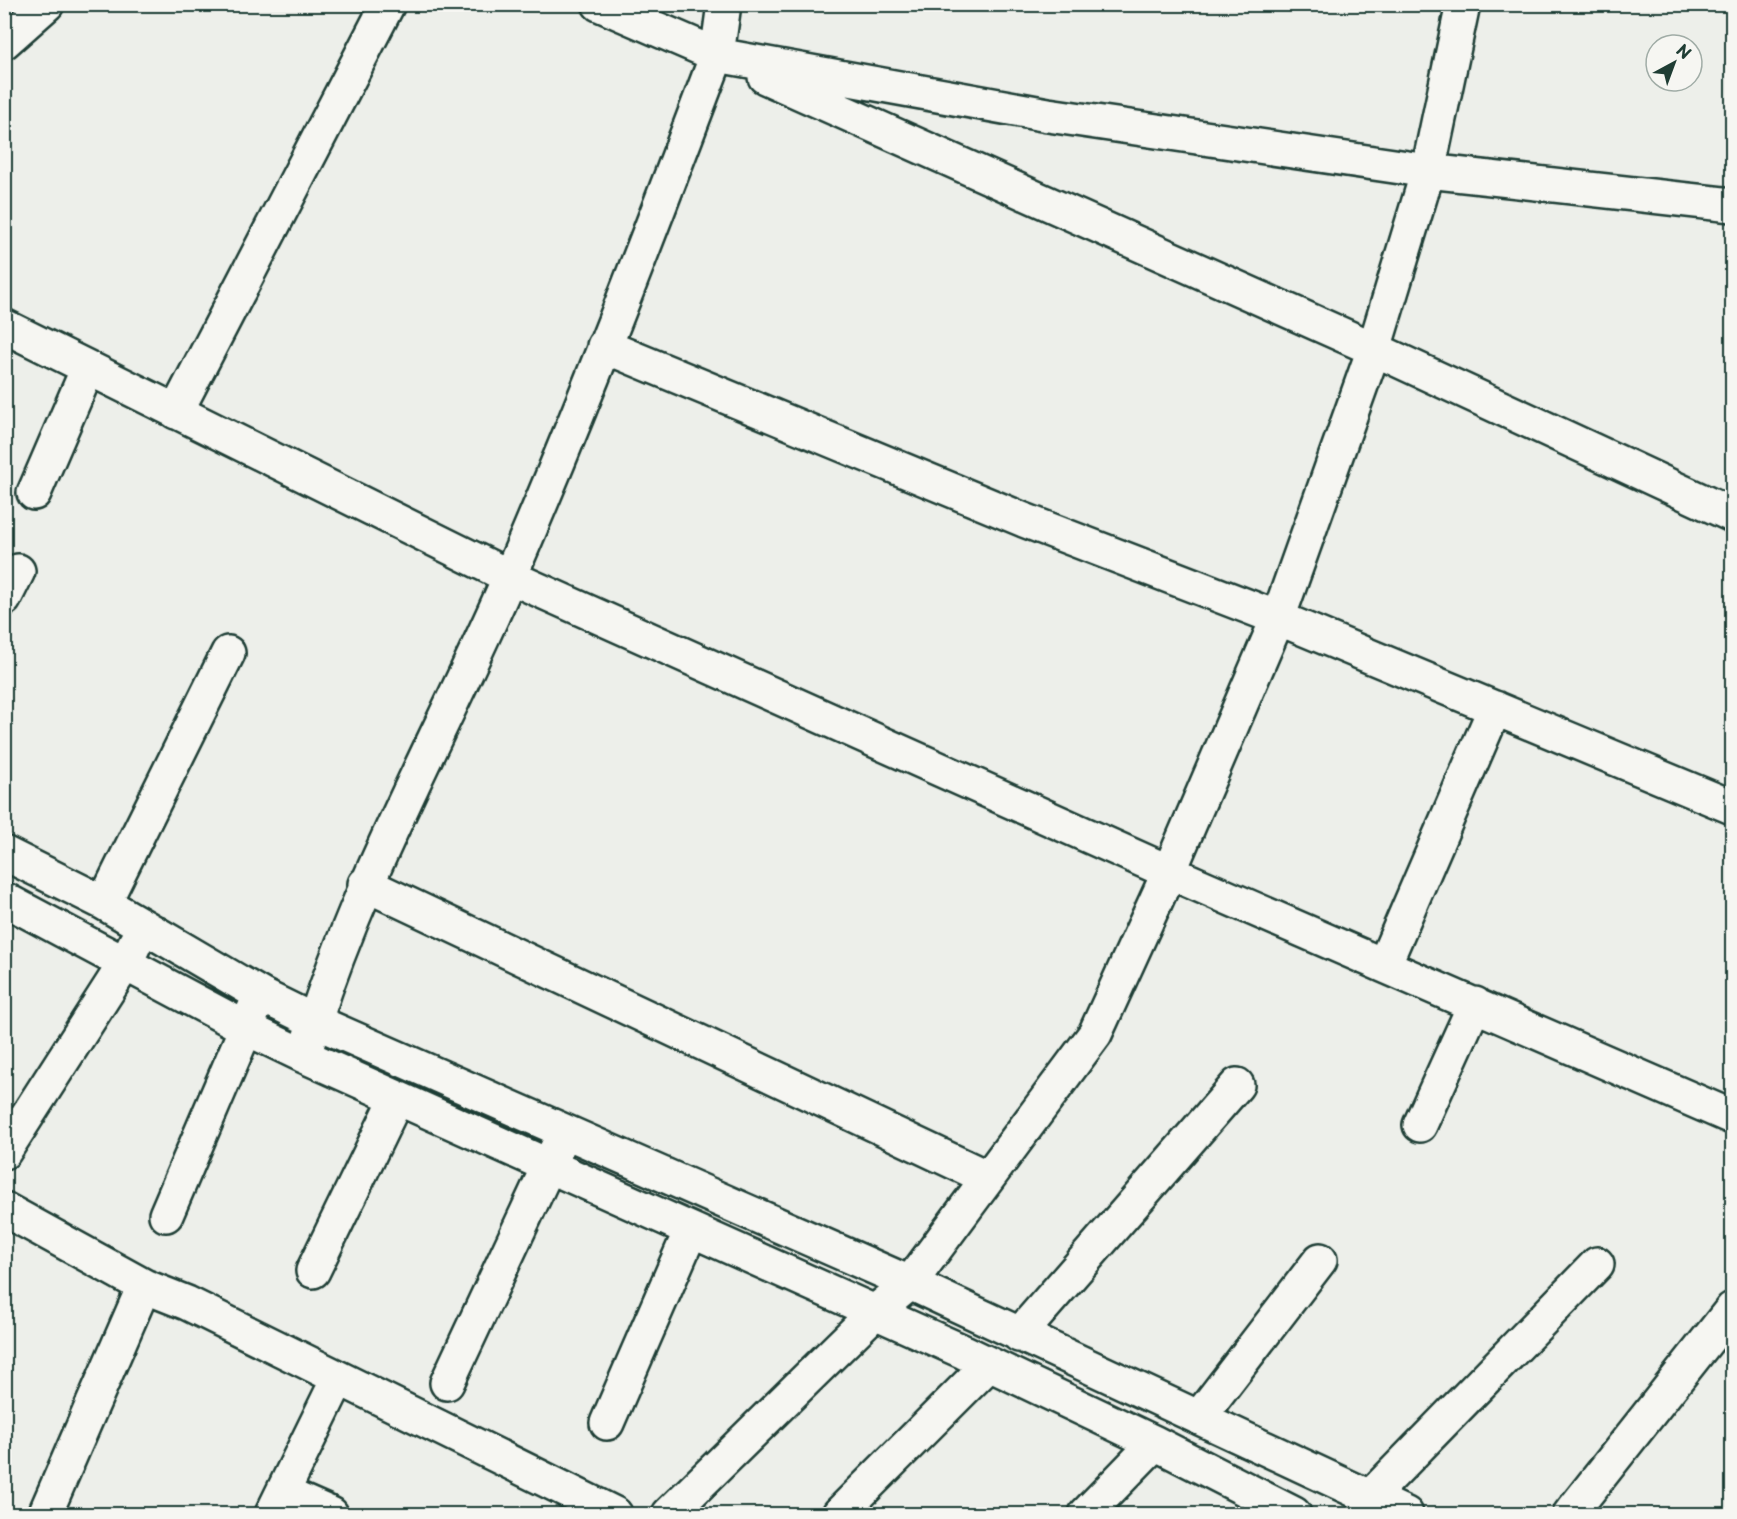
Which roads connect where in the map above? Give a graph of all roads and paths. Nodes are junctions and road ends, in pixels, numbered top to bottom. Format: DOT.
graph roads {
  1 [pos="47,4"];
  2 [pos="388,4"];
  3 [pos="598,4"];
  4 [pos="724,4"];
  5 [pos="1463,4"];
  6 [pos="4,42"];
  7 [pos="717,55"];
  8 [pos="1428,171"];
  9 [pos="1732,205"];
  10 [pos="4,326"];
  11 [pos="604,346"];
  12 [pos="1374,349"];
  13 [pos="88,368"];
  14 [pos="176,412"];
  15 [pos="33,493"];
  16 [pos="1732,515"];
  17 [pos="510,577"];
  18 [pos="1278,618"];
  19 [pos="228,653"];
  20 [pos="1495,708"];
  21 [pos="1732,807"];
  22 [pos="4,853"];
  23 [pos="1169,872"];
  24 [pos="365,884"];
  25 [pos="4,899"];
  26 [pos="104,903"];
  27 [pos="144,925"];
  28 [pos="126,962"];
  29 [pos="1384,965"];
  30 [pos="261,995"];
  31 [pos="1475,1004"];
  32 [pos="314,1021"];
  33 [pos="244,1027"];
  34 [pos="304,1056"];
  35 [pos="1237,1085"];
  36 [pos="397,1098"];
  37 [pos="1732,1117"];
  38 [pos="1420,1125"];
  39 [pos="564,1131"];
  40 [pos="4,1152"];
  41 [pos="549,1167"];
  42 [pos="988,1178"];
  43 [pos="4,1209"];
  44 [pos="166,1215"];
  45 [pos="691,1230"];
  46 [pos="1320,1260"];
  47 [pos="1597,1264"];
  48 [pos="313,1271"];
  49 [pos="910,1283"];
  50 [pos="144,1286"];
  51 [pos="1732,1309"];
  52 [pos="875,1312"];
  53 [pos="1019,1335"];
  54 [pos="989,1364"];
  55 [pos="338,1380"];
  56 [pos="447,1383"];
  57 [pos="1200,1416"];
  58 [pos="607,1423"];
  59 [pos="1155,1443"];
  60 [pos="1371,1496"];
  61 [pos="277,1504"];
  62 [pos="45,1515"];
  63 [pos="332,1515"];
  64 [pos="615,1515"];
  65 [pos="669,1515"];
  66 [pos="839,1515"];
  67 [pos="1086,1515"];
  68 [pos="1294,1515"];
  69 [pos="1406,1515"];
  70 [pos="1570,1515"];
  1 -- 6 [label="street"];
  2 -- 14 [label="street"];
  3 -- 7 [label="street"];
  4 -- 7 [label="street"];
  5 -- 8 [label="street"];
  7 -- 8 [label="street"];
  7 -- 11 [label="street"];
  7 -- 12 [label="street"];
  8 -- 9 [label="street"];
  8 -- 12 [label="street"];
  10 -- 13 [label="street"];
  11 -- 17 [label="street"];
  11 -- 18 [label="street"];
  12 -- 16 [label="street"];
  12 -- 18 [label="street"];
  13 -- 14 [label="street"];
  13 -- 15 [label="street"];
  14 -- 17 [label="street"];
  17 -- 23 [label="street"];
  17 -- 24 [label="street"];
  18 -- 20 [label="street"];
  18 -- 23 [label="street"];
  19 -- 26 [label="street"];
  20 -- 21 [label="street"];
  20 -- 29 [label="street"];
  22 -- 26 [label="street"];
  23 -- 29 [label="street"];
  23 -- 42 [label="street"];
  24 -- 32 [label="street"];
  24 -- 42 [label="street"];
  25 -- 28 [label="street"];
  26 -- 27 [label="street"];
  27 -- 28 [label="street"];
  27 -- 30 [label="street"];
  28 -- 33 [label="street"];
  28 -- 40 [label="street"];
  29 -- 31 [label="street"];
  30 -- 32 [label="street"];
  30 -- 33 [label="street"];
  31 -- 37 [label="street"];
  31 -- 38 [label="street"];
  32 -- 34 [label="street"];
  32 -- 39 [label="street"];
  33 -- 34 [label="street"];
  33 -- 44 [label="street"];
  34 -- 36 [label="street"];
  35 -- 53 [label="street"];
  36 -- 41 [label="street"];
  36 -- 48 [label="street"];
  39 -- 41 [label="street"];
  39 -- 49 [label="street"];
  41 -- 45 [label="street"];
  41 -- 56 [label="street"];
  42 -- 49 [label="street"];
  43 -- 50 [label="street"];
  45 -- 52 [label="street"];
  45 -- 58 [label="street"];
  46 -- 57 [label="street"];
  47 -- 60 [label="street"];
  49 -- 52 [label="street"];
  49 -- 53 [label="street"];
  50 -- 55 [label="street"];
  50 -- 62 [label="street"];
  51 -- 70 [label="street"];
  52 -- 54 [label="street"];
  52 -- 65 [label="street"];
  53 -- 57 [label="street"];
  54 -- 59 [label="street"];
  54 -- 66 [label="street"];
  55 -- 61 [label="street"];
  55 -- 64 [label="street"];
  57 -- 60 [label="street"];
  59 -- 67 [label="street"];
  59 -- 68 [label="street"];
  60 -- 69 [label="street"];
  61 -- 63 [label="street"];
}
